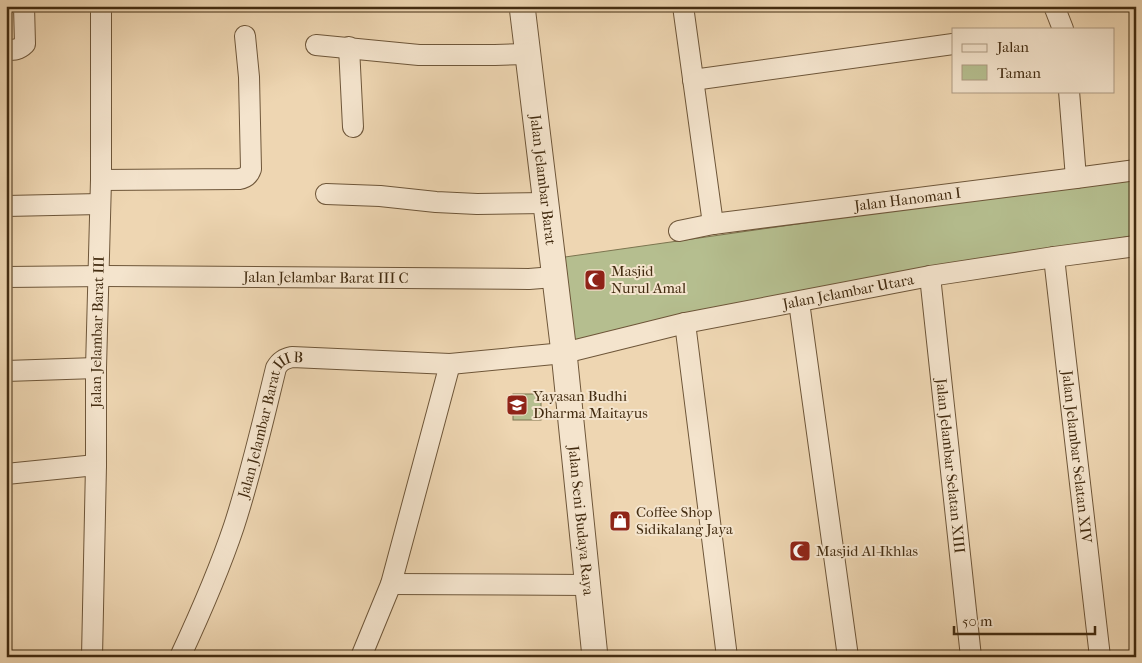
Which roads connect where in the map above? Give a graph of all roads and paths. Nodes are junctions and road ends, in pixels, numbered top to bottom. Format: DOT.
graph roads {
  1 [pos="24,6"];
  2 [pos="101,6"];
  3 [pos="522,6"];
  4 [pos="683,6"];
  5 [pos="1054,6"];
  6 [pos="1062,28"];
  7 [pos="246,36"];
  8 [pos="952,44"];
  9 [pos="316,45"];
  10 [pos="349,47"];
  11 [pos="6,50"];
  12 [pos="527,54"];
  13 [pos="693,80"];
  14 [pos="1069,92"];
  15 [pos="353,127"];
  16 [pos="1136,170"];
  17 [pos="1076,178"];
  18 [pos="101,180"];
  19 [pos="326,194"];
  20 [pos="546,203"];
  21 [pos="100,204"];
  22 [pos="6,206"];
  23 [pos="713,224"];
  24 [pos="680,231"];
  25 [pos="1136,246"];
  26 [pos="1054,256"];
  27 [pos="98,276"];
  28 [pos="930,276"];
  29 [pos="6,277"];
  30 [pos="554,277"];
  31 [pos="799,302"];
  32 [pos="685,324"];
  33 [pos="564,353"];
  34 [pos="450,364"];
  35 [pos="96,368"];
  36 [pos="6,370"];
  37 [pos="96,465"];
  38 [pos="6,474"];
  39 [pos="391,584"];
  40 [pos="587,585"];
  41 [pos="92,657"];
  42 [pos="180,657"];
  43 [pos="361,657"];
  44 [pos="595,657"];
  45 [pos="726,657"];
  46 [pos="848,657"];
  47 [pos="971,657"];
  48 [pos="1100,657"];
  1 -- 11 [label="street"];
  2 -- 18 [label="street, Jalan Jelambar Barat III"];
  3 -- 12 [label="street, Jalan Jelambar Barat"];
  4 -- 13 [label="street"];
  5 -- 6 [label="street"];
  7 -- 18 [label="street"];
  8 -- 13 [label="street"];
  9 -- 10 [label="street"];
  10 -- 12 [label="street"];
  10 -- 15 [label="street"];
  12 -- 20 [label="street, Jalan Jelambar Barat"];
  13 -- 23 [label="street"];
  14 -- 17 [label="street"];
  16 -- 17 [label="street, Jalan Hanoman I"];
  17 -- 23 [label="street, Jalan Hanoman I"];
  18 -- 21 [label="street, Jalan Jelambar Barat III"];
  19 -- 20 [label="street"];
  20 -- 30 [label="street, Jalan Jelambar Barat"];
  21 -- 22 [label="street"];
  21 -- 27 [label="street, Jalan Jelambar Barat III"];
  23 -- 24 [label="street, Jalan Hanoman I"];
  25 -- 26 [label="street, Jalan Jelambar Utara"];
  26 -- 28 [label="street, Jalan Jelambar Utara"];
  26 -- 48 [label="street, Jalan Jelambar Selatan XIV"];
  27 -- 29 [label="street, Jalan Jelambar Barat III C"];
  27 -- 30 [label="street, Jalan Jelambar Barat III C"];
  27 -- 35 [label="street, Jalan Jelambar Barat III"];
  28 -- 31 [label="street, Jalan Jelambar Utara"];
  28 -- 47 [label="street, Jalan Jelambar Selatan XIII"];
  30 -- 33 [label="street, Jalan Jelambar Barat"];
  31 -- 32 [label="street, Jalan Jelambar Utara"];
  31 -- 46 [label="street"];
  32 -- 33 [label="street, Jalan Jelambar Utara"];
  32 -- 45 [label="street"];
  33 -- 34 [label="street, Jalan Jelambar Barat III B"];
  33 -- 40 [label="street, Jalan Seni Budaya Raya"];
  34 -- 39 [label="street"];
  34 -- 42 [label="street, Jalan Jelambar Barat III B"];
  35 -- 36 [label="street"];
  35 -- 37 [label="street, Jalan Jelambar Barat III"];
  37 -- 38 [label="street"];
  37 -- 41 [label="street, Jalan Jelambar Barat III"];
  39 -- 40 [label="street"];
  39 -- 43 [label="street"];
  40 -- 44 [label="street, Jalan Seni Budaya Raya"];
}
